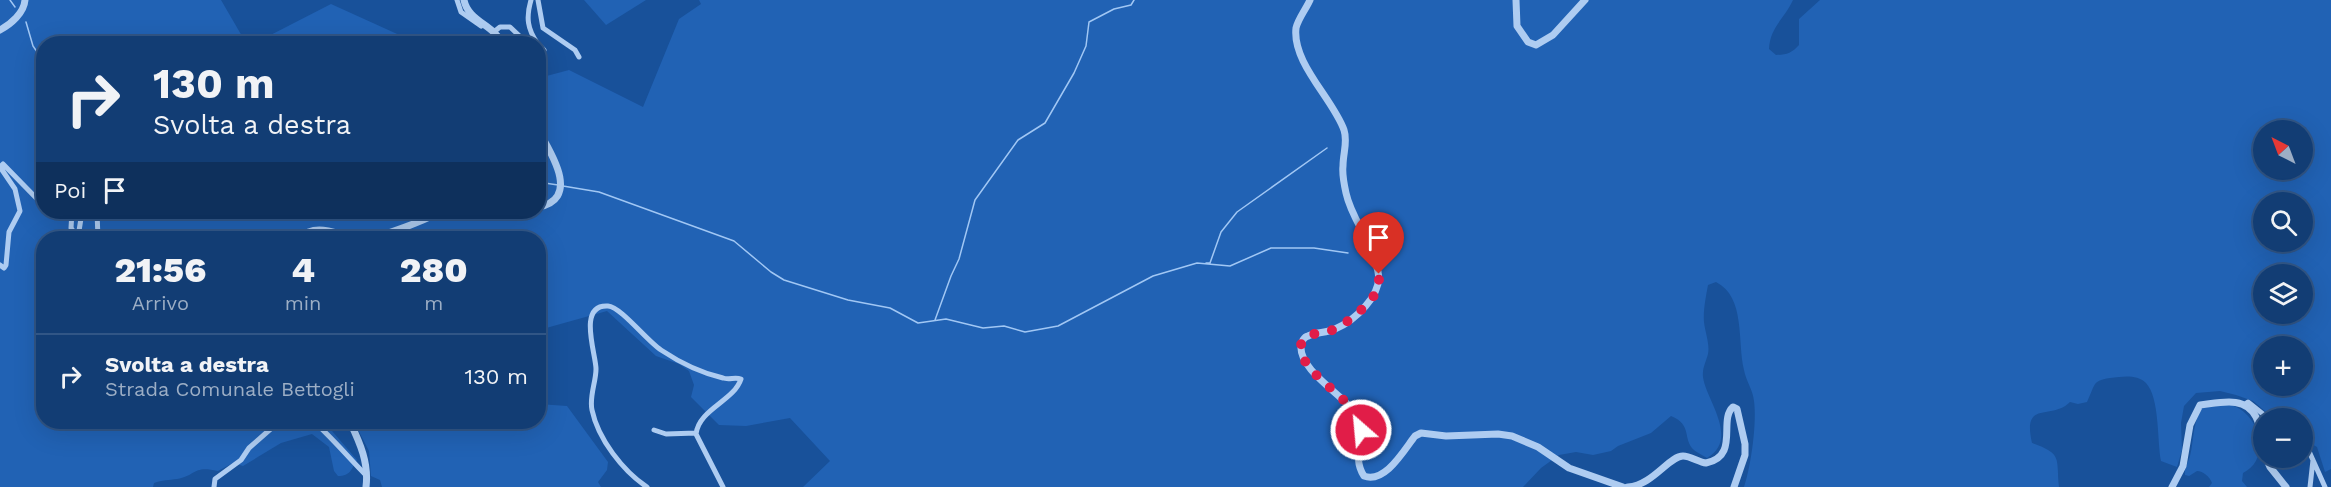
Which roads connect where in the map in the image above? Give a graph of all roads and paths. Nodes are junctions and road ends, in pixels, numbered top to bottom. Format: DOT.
graph roads {
  1 [pos="457,0"];
  2 [pos="464,0"];
  3 [pos="531,0"];
  4 [pos="538,0"];
  5 [pos="1310,0"];
  6 [pos="1516,0"];
  7 [pos="1585,0"];
  8 [pos="26,2"];
  9 [pos="0,30"];
  10 [pos="497,33"];
  11 [pos="499,36"];
  12 [pos="520,36"];
  13 [pos="534,36"];
  14 [pos="579,57"];
  15 [pos="546,144"];
  16 [pos="36,198"];
  17 [pos="546,204"];
  18 [pos="426,219"];
  19 [pos="313,231"];
  20 [pos="330,231"];
  21 [pos="390,231"];
  22 [pos="0,265"];
  23 [pos="2244,405"];
  24 [pos="2256,408"];
  25 [pos="2253,414"];
  26 [pos="271,429"];
  27 [pos="323,429"];
  28 [pos="353,429"];
  29 [pos="654,430"];
  30 [pos="696,433"];
  31 [pos="2313,459"];
  32 [pos="2271,468"];
  33 [pos="2312,468"];
  34 [pos="367,476"];
  35 [pos="214,487"];
  36 [pos="366,487"];
  37 [pos="647,487"];
  38 [pos="723,487"];
  39 [pos="1623,487"];
  40 [pos="1629,487"];
  41 [pos="1734,487"];
  42 [pos="2172,487"];
  43 [pos="2286,487"];
  44 [pos="2310,487"];
  45 [pos="2325,487"];
  1 -- 10 [label="street"];
  2 -- 10 [label="street"];
  3 -- 13 [label="street"];
  4 -- 14 [label="street"];
  5 -- 39 [label="street"];
  6 -- 7 [label="street"];
  8 -- 9 [label="street"];
  10 -- 11 [label="street"];
  10 -- 12 [label="street"];
  15 -- 17 [label="street"];
  16 -- 22 [label="street"];
  18 -- 21 [label="street"];
  19 -- 20 [label="street"];
  23 -- 24 [label="street"];
  23 -- 25 [label="street"];
  23 -- 42 [label="street"];
  26 -- 35 [label="street"];
  27 -- 34 [label="street"];
  28 -- 34 [label="street"];
  29 -- 30 [label="street"];
  30 -- 37 [label="street"];
  30 -- 38 [label="street"];
  31 -- 45 [label="street"];
  32 -- 43 [label="street"];
  33 -- 44 [label="street"];
  34 -- 36 [label="street"];
  40 -- 41 [label="street"];
}
